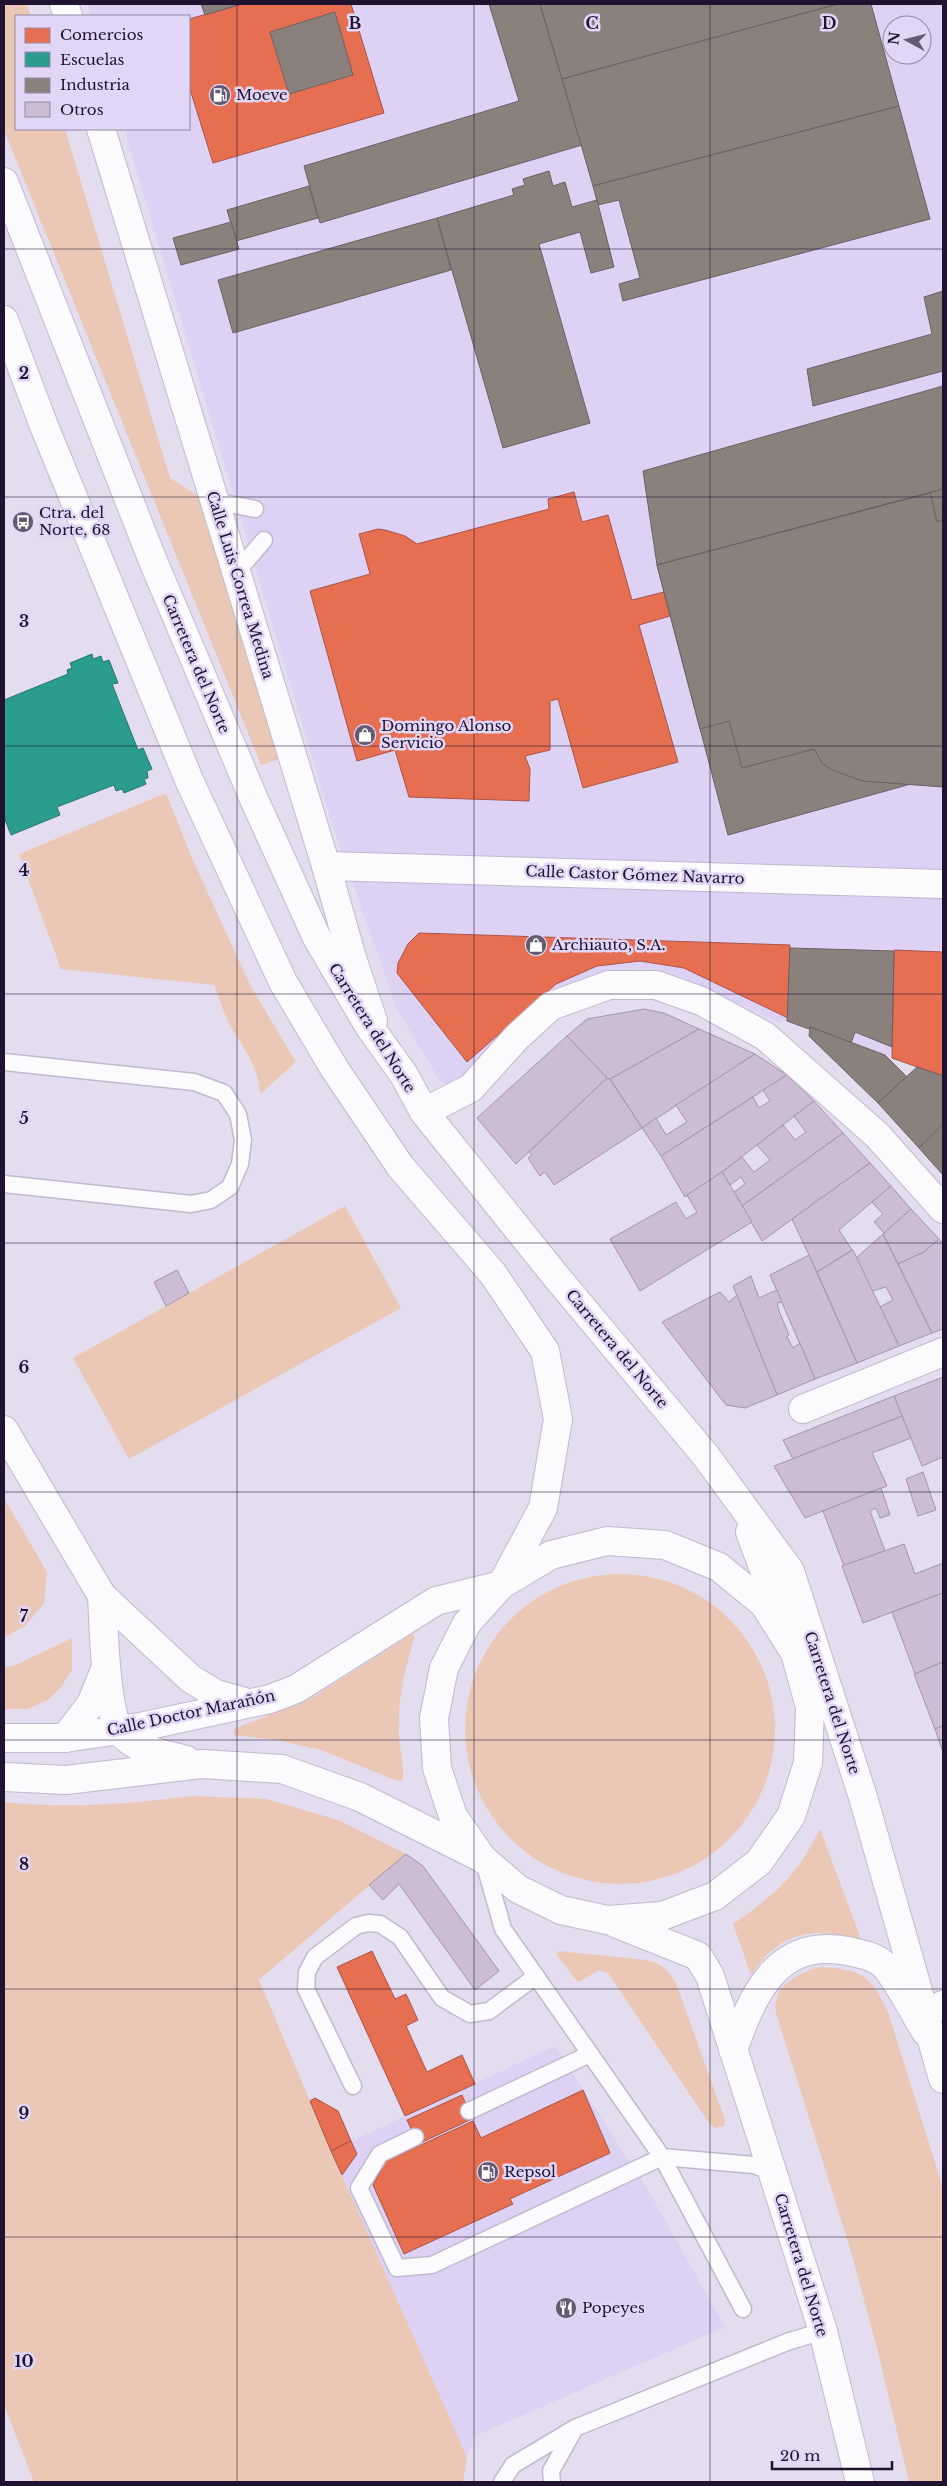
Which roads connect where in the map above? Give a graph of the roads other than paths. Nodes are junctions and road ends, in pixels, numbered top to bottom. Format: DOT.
graph roads {
  1 [pos="101,130"];
  2 [pos="4,182"];
  3 [pos="4,320"];
  4 [pos="4,347"];
  5 [pos="44,426"];
  6 [pos="214,501"];
  7 [pos="255,510"];
  8 [pos="264,540"];
  9 [pos="236,574"];
  10 [pos="326,866"];
  11 [pos="943,884"];
  12 [pos="380,1041"];
  13 [pos="4,1062"];
  14 [pos="424,1112"];
  15 [pos="4,1184"];
  16 [pos="943,1209"];
  17 [pos="943,1352"];
  18 [pos="803,1409"];
  19 [pos="4,1430"];
  20 [pos="738,1500"];
  21 [pos="501,1585"];
  22 [pos="102,1596"];
  23 [pos="795,1653"];
  24 [pos="106,1667"];
  25 [pos="250,1704"];
  26 [pos="120,1730"];
  27 [pos="4,1738"];
  28 [pos="64,1738"];
  29 [pos="202,1764"];
  30 [pos="4,1777"];
  31 [pos="863,1798"];
  32 [pos="482,1858"];
  33 [pos="607,1920"];
  34 [pos="536,1976"];
  35 [pos="934,2009"];
  36 [pos="934,2046"];
  37 [pos="733,2050"];
  38 [pos="590,2054"];
  39 [pos="943,2079"];
  40 [pos="353,2086"];
  41 [pos="469,2111"];
  42 [pos="415,2137"];
  43 [pos="662,2157"];
  44 [pos="772,2172"];
  45 [pos="743,2309"];
  46 [pos="823,2331"];
  47 [pos="574,2428"];
  48 [pos="502,2482"];
  49 [pos="552,2482"];
  50 [pos="860,2482"];
  1 -- 6 [label="street, Calle Luis Correa Medina"];
  2 -- 12 [label="street, Carretera del Norte"];
  3 -- 5 [label="street"];
  4 -- 5 [label="street"];
  5 -- 21 [label="street"];
  6 -- 7 [label="lane"];
  6 -- 9 [label="street, Calle Luis Correa Medina"];
  8 -- 9 [label="lane"];
  9 -- 10 [label="street, Calle Luis Correa Medina"];
  10 -- 11 [label="street, Calle Castor Gómez Navarro"];
  10 -- 12 [label="street, Calle Luis Correa Medina"];
  12 -- 14 [label="street, Carretera del Norte"];
  13 -- 15 [label="lane"];
  14 -- 16 [label="street"];
  14 -- 20 [label="street, Carretera del Norte"];
  17 -- 18 [label="street"];
  19 -- 22 [label="street"];
  20 -- 23 [label="street"];
  20 -- 31 [label="street, Carretera del Norte"];
  21 -- 23 [label="street"];
  21 -- 25 [label="street, Calle Doctor Marañón"];
  21 -- 32 [label="street"];
  22 -- 24 [label="street"];
  22 -- 25 [label="street"];
  23 -- 31 [label="street, Carretera del Norte"];
  23 -- 33 [label="street"];
  24 -- 26 [label="street"];
  24 -- 28 [label="street"];
  25 -- 26 [label="street, Calle Doctor Marañón"];
  26 -- 28 [label="street, Calle Doctor Marañón"];
  26 -- 29 [label="street"];
  27 -- 28 [label="street, Calle Doctor Marañón"];
  29 -- 30 [label="street"];
  29 -- 32 [label="street"];
  31 -- 35 [label="street, Carretera del Norte"];
  32 -- 33 [label="street"];
  32 -- 34 [label="lane"];
  33 -- 37 [label="street, Carretera del Norte"];
  34 -- 38 [label="lane"];
  34 -- 40 [label="lane"];
  35 -- 36 [label="street, Carretera del Norte"];
  36 -- 37 [label="street, Carretera del Norte"];
  36 -- 39 [label="street, Carretera del Norte"];
  37 -- 44 [label="street, Carretera del Norte"];
  38 -- 41 [label="lane"];
  38 -- 43 [label="lane"];
  42 -- 43 [label="lane"];
  43 -- 44 [label="lane"];
  43 -- 45 [label="lane"];
  44 -- 46 [label="street, Carretera del Norte"];
  46 -- 47 [label="lane"];
  46 -- 50 [label="street, Carretera del Norte"];
  47 -- 48 [label="lane"];
  47 -- 49 [label="lane"];
}
